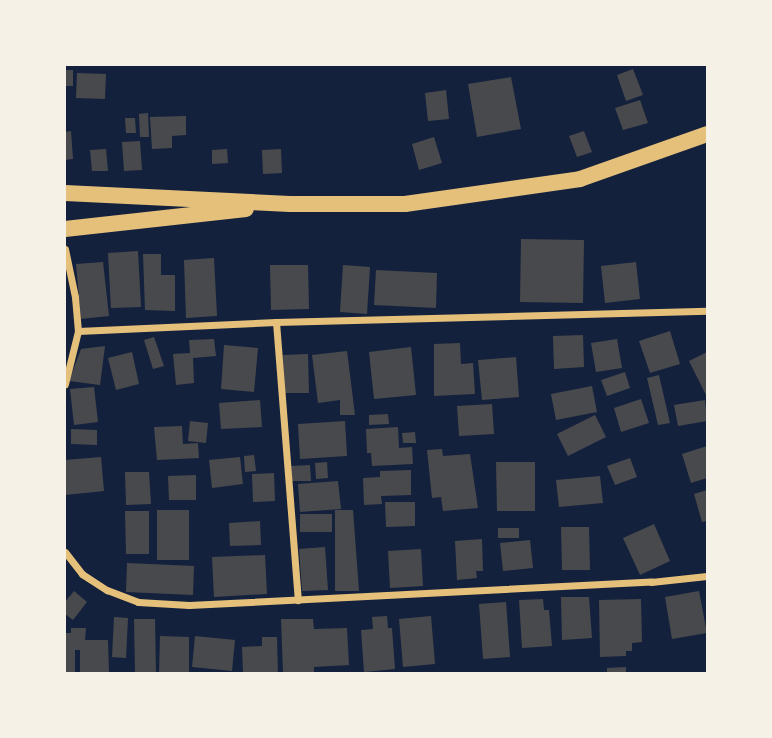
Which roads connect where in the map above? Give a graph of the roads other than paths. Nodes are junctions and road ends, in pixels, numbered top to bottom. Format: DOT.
graph roads {
  1 [pos="707,134"];
  2 [pos="65,193"];
  3 [pos="290,204"];
  4 [pos="65,229"];
  5 [pos="65,249"];
  6 [pos="707,311"];
  7 [pos="276,322"];
  8 [pos="78,331"];
  9 [pos="68,354"];
  10 [pos="65,384"];
  11 [pos="65,552"];
  12 [pos="707,576"];
  13 [pos="298,600"];
  1 -- 3 [label="main road"];
  2 -- 3 [label="main road"];
  3 -- 4 [label="main road"];
  5 -- 8 [label="street"];
  6 -- 7 [label="street"];
  7 -- 8 [label="street"];
  7 -- 13 [label="street"];
  8 -- 9 [label="street"];
  9 -- 10 [label="street"];
  11 -- 13 [label="street"];
  12 -- 13 [label="street"];
}
